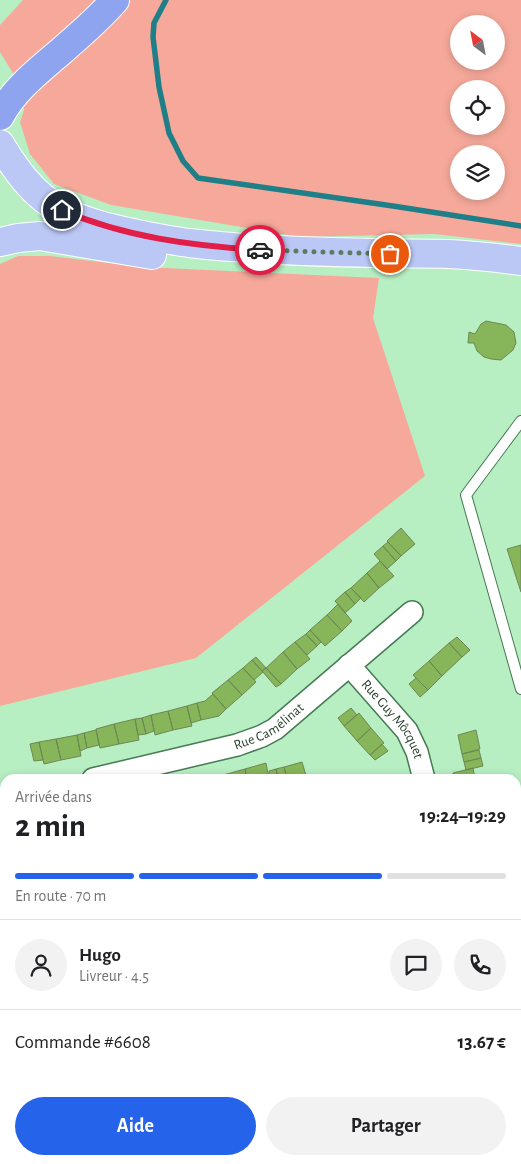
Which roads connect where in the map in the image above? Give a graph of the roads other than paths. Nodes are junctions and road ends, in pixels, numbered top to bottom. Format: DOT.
graph roads {
  1 [pos="115,0"];
  2 [pos="0,116"];
  3 [pos="0,144"];
  4 [pos="0,242"];
  5 [pos="376,254"];
  6 [pos="521,260"];
  7 [pos="521,421"];
  8 [pos="412,612"];
  9 [pos="349,665"];
  10 [pos="521,689"];
  11 [pos="114,774"];
  12 [pos="423,774"];
  1 -- 2 [label="highway"];
  3 -- 5 [label="main road"];
  4 -- 5 [label="main road"];
  5 -- 6 [label="main road"];
  7 -- 10 [label="lane"];
  8 -- 9 [label="street, Rue Camélinat"];
  9 -- 11 [label="street, Rue Camélinat"];
  9 -- 12 [label="street, Rue Guy Môcquet"];
}
